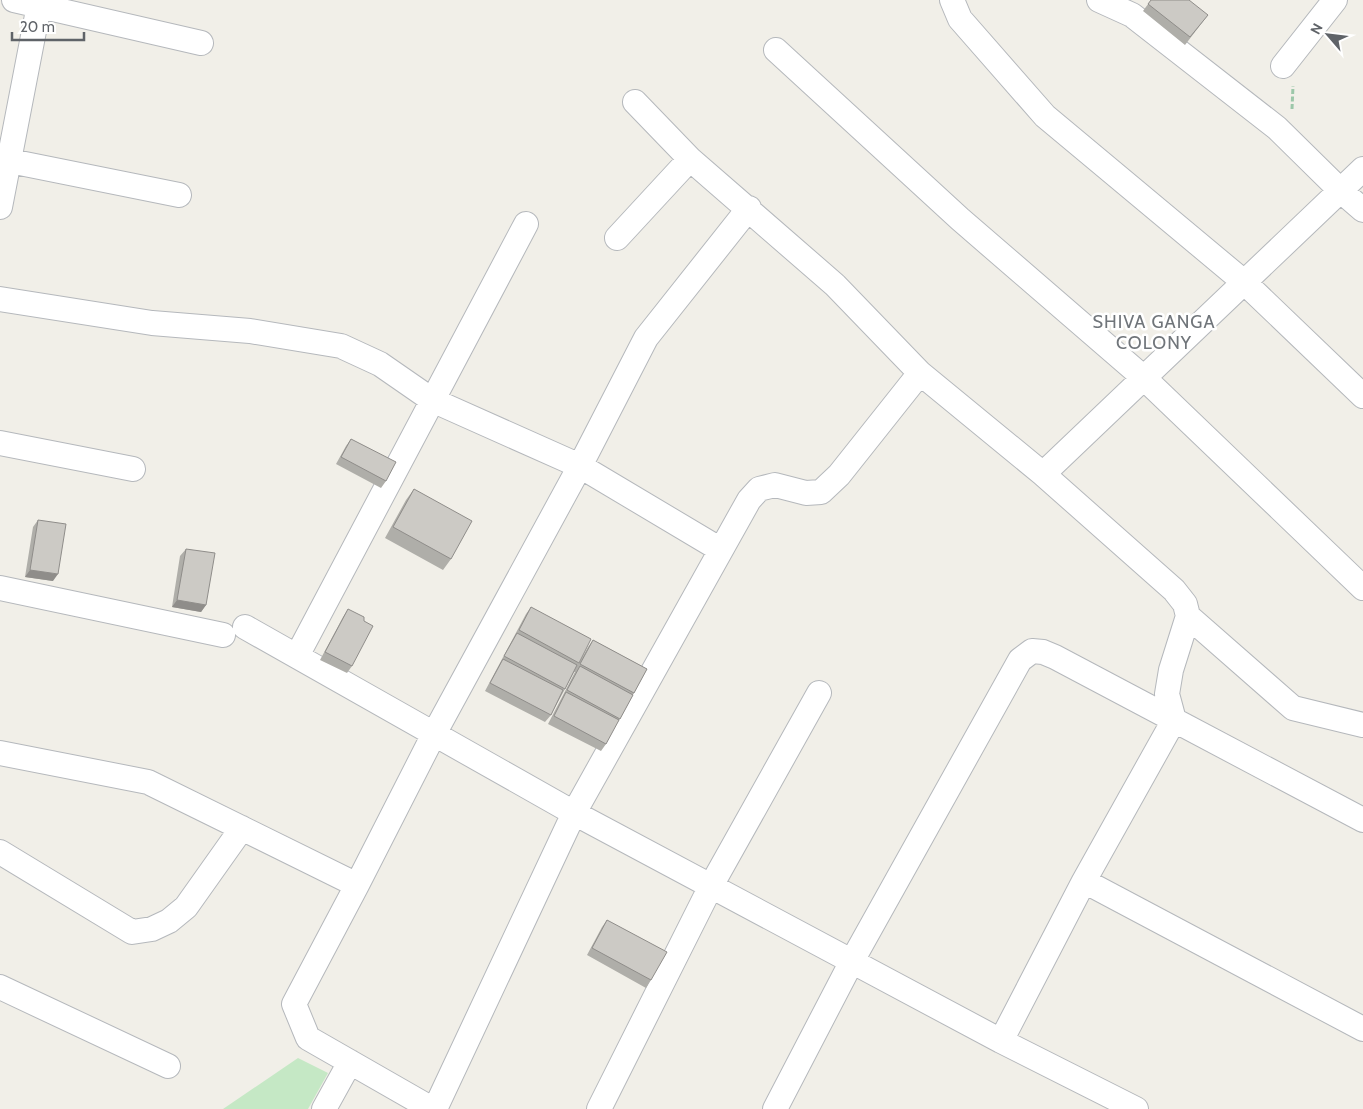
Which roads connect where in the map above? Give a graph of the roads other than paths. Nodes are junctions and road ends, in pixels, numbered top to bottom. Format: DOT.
graph roads {
  1 [pos="14,0"];
  2 [pos="952,0"];
  3 [pos="1099,0"];
  4 [pos="1335,0"];
  5 [pos="39,2"];
  6 [pos="1139,7"];
  7 [pos="201,44"];
  8 [pos="776,50"];
  9 [pos="1284,66"];
  10 [pos="635,102"];
  11 [pos="690,159"];
  12 [pos="4,160"];
  13 [pos="1363,169"];
  14 [pos="1341,191"];
  15 [pos="179,195"];
  16 [pos="0,207"];
  17 [pos="748,208"];
  18 [pos="1363,210"];
  19 [pos="526,224"];
  20 [pos="617,238"];
  21 [pos="1244,282"];
  22 [pos="0,299"];
  23 [pos="920,373"];
  24 [pos="1144,378"];
  25 [pos="1363,396"];
  26 [pos="432,400"];
  27 [pos="0,443"];
  28 [pos="580,466"];
  29 [pos="133,469"];
  30 [pos="1043,474"];
  31 [pos="721,550"];
  32 [pos="0,588"];
  33 [pos="1363,588"];
  34 [pos="1188,616"];
  35 [pos="297,656"];
  36 [pos="819,693"];
  37 [pos="1174,720"];
  38 [pos="1363,724"];
  39 [pos="434,734"];
  40 [pos="0,753"];
  41 [pos="574,813"];
  42 [pos="1363,820"];
  43 [pos="242,828"];
  44 [pos="0,852"];
  45 [pos="1084,881"];
  46 [pos="357,885"];
  47 [pos="711,886"];
  48 [pos="852,961"];
  49 [pos="0,987"];
  50 [pos="1363,1029"];
  51 [pos="1001,1041"];
  52 [pos="350,1062"];
  53 [pos="168,1066"];
  54 [pos="324,1109"];
  55 [pos="433,1109"];
  56 [pos="599,1109"];
  57 [pos="775,1109"];
  58 [pos="1136,1109"];
  1 -- 5 [label="street"];
  2 -- 21 [label="street"];
  3 -- 6 [label="street"];
  4 -- 9 [label="street"];
  5 -- 7 [label="street"];
  5 -- 12 [label="street"];
  6 -- 14 [label="street"];
  8 -- 24 [label="street"];
  10 -- 11 [label="street"];
  11 -- 17 [label="street"];
  11 -- 20 [label="street"];
  12 -- 15 [label="street"];
  12 -- 16 [label="street"];
  13 -- 14 [label="street"];
  14 -- 18 [label="street"];
  14 -- 21 [label="street"];
  17 -- 23 [label="street"];
  17 -- 28 [label="street"];
  19 -- 26 [label="street"];
  21 -- 24 [label="street"];
  21 -- 25 [label="street"];
  22 -- 26 [label="street"];
  23 -- 30 [label="street"];
  23 -- 31 [label="street"];
  24 -- 30 [label="street"];
  24 -- 33 [label="street"];
  26 -- 28 [label="street"];
  26 -- 35 [label="street"];
  27 -- 29 [label="street"];
  28 -- 31 [label="street"];
  28 -- 39 [label="street"];
  30 -- 34 [label="street"];
  31 -- 41 [label="street"];
  32 -- 35 [label="street"];
  34 -- 37 [label="street"];
  34 -- 38 [label="street"];
  35 -- 39 [label="street"];
  36 -- 47 [label="street"];
  37 -- 42 [label="street"];
  37 -- 45 [label="street"];
  37 -- 48 [label="street"];
  39 -- 41 [label="street"];
  39 -- 46 [label="street"];
  40 -- 43 [label="street"];
  41 -- 47 [label="street"];
  41 -- 55 [label="street"];
  43 -- 44 [label="street"];
  43 -- 46 [label="street"];
  45 -- 50 [label="street"];
  45 -- 51 [label="street"];
  46 -- 52 [label="street"];
  47 -- 48 [label="street"];
  47 -- 56 [label="street"];
  48 -- 51 [label="street"];
  48 -- 57 [label="street"];
  49 -- 53 [label="street"];
  51 -- 58 [label="street"];
  52 -- 54 [label="street"];
  52 -- 55 [label="street"];
}
